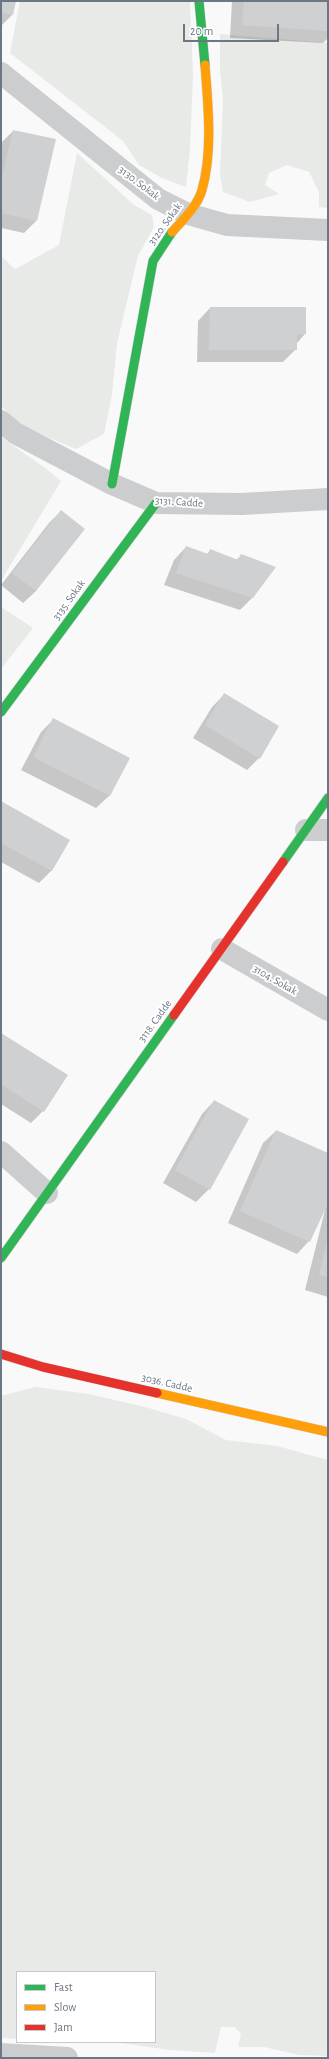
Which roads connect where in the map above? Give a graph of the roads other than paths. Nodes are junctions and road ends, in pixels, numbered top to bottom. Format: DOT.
graph roads {
  1 [pos="199,1"];
  2 [pos="1,73"];
  3 [pos="188,214"];
  4 [pos="328,230"];
  5 [pos="1,421"];
  6 [pos="112,484"];
  7 [pos="328,499"];
  8 [pos="156,503"];
  9 [pos="1,712"];
  10 [pos="328,798"];
  11 [pos="306,830"];
  12 [pos="328,830"];
  13 [pos="222,949"];
  14 [pos="328,1010"];
  15 [pos="1,1152"];
  16 [pos="47,1193"];
  17 [pos="1,1258"];
  18 [pos="1,1354"];
  19 [pos="328,1432"];
  20 [pos="1,2054"];
  21 [pos="67,2058"];
  1 -- 3 [label="street, 3120. Sokak"];
  2 -- 3 [label="street, 3130. Sokak"];
  3 -- 4 [label="street, 3130. Sokak"];
  3 -- 6 [label="street, 3120. Sokak"];
  5 -- 6 [label="street, 3131. Cadde"];
  6 -- 8 [label="street, 3131. Cadde"];
  7 -- 8 [label="street, 3131. Cadde"];
  8 -- 9 [label="street, 3135. Sokak"];
  10 -- 11 [label="street, 3118. Cadde"];
  11 -- 12 [label="street"];
  11 -- 13 [label="street, 3118. Cadde"];
  13 -- 14 [label="street, 3104. Sokak"];
  13 -- 16 [label="street, 3118. Cadde"];
  15 -- 16 [label="street"];
  16 -- 17 [label="street, 3118. Cadde"];
  18 -- 19 [label="street, 3036. Cadde"];
  20 -- 21 [label="street"];
}
